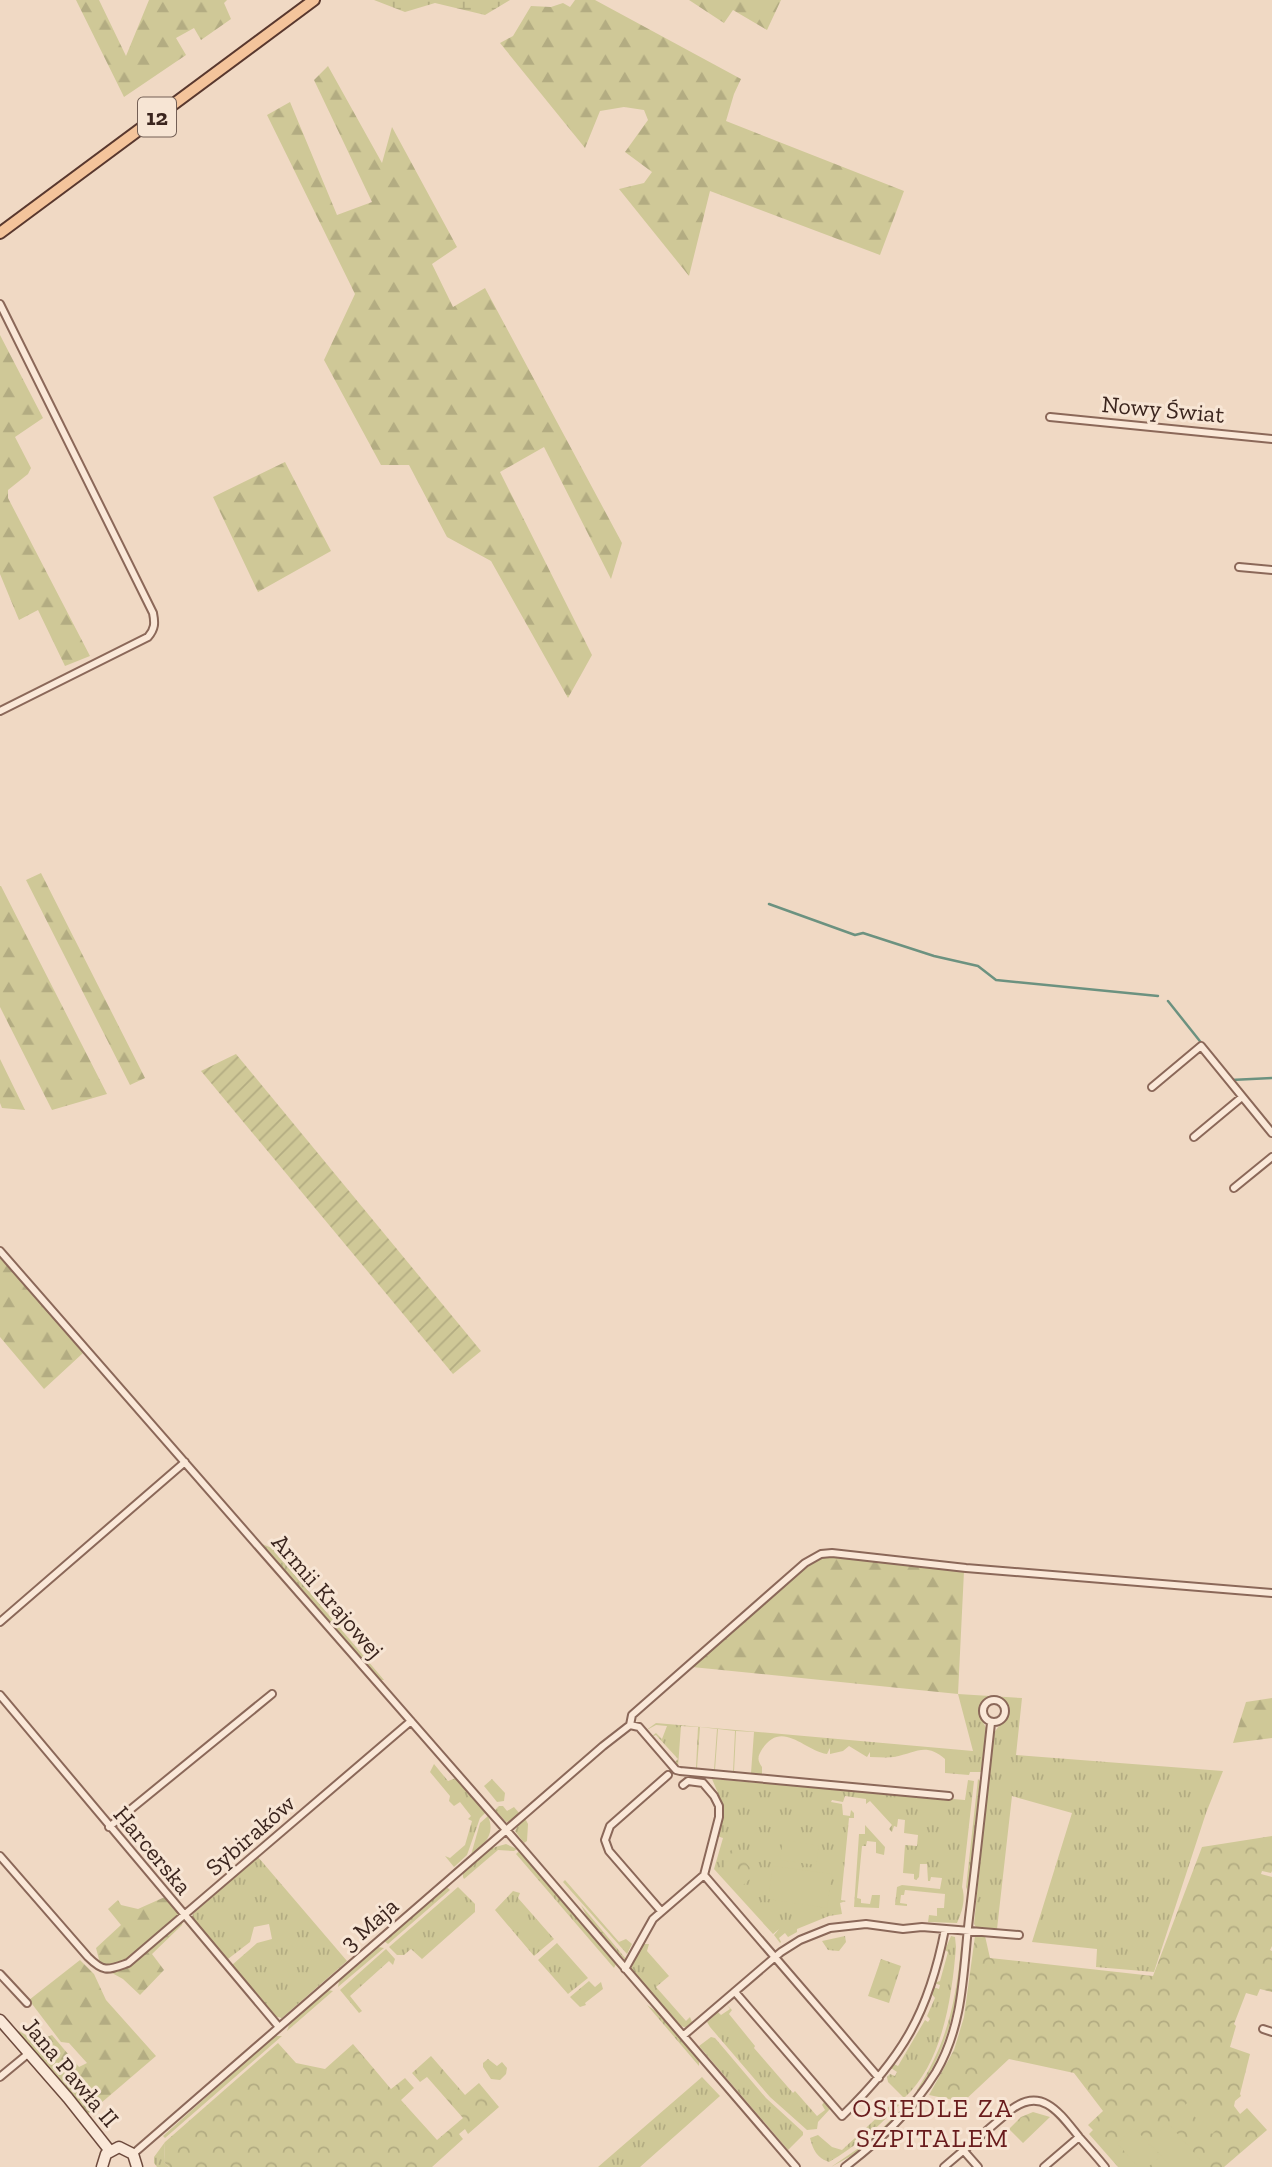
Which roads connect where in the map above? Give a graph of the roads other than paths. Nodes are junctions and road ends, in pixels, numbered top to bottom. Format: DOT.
graph roads {
  1 [pos="314,0"];
  2 [pos="0,233"];
  3 [pos="0,304"];
  4 [pos="1050,418"];
  5 [pos="1272,439"];
  6 [pos="1239,567"];
  7 [pos="1272,570"];
  8 [pos="0,711"];
  9 [pos="1152,1087"];
  10 [pos="1242,1097"];
  11 [pos="1272,1133"];
  12 [pos="1194,1138"];
  13 [pos="1272,1157"];
  14 [pos="1234,1188"];
  15 [pos="0,1251"];
  16 [pos="185,1462"];
  17 [pos="1272,1593"];
  18 [pos="0,1622"];
  19 [pos="272,1694"];
  20 [pos="0,1695"];
  21 [pos="411,1721"];
  22 [pos="991,1723"];
  23 [pos="630,1725"];
  24 [pos="668,1776"];
  25 [pos="683,1785"];
  26 [pos="949,1796"];
  27 [pos="109,1827"];
  28 [pos="506,1831"];
  29 [pos="0,1856"];
  30 [pos="704,1875"];
  31 [pos="661,1911"];
  32 [pos="184,1916"];
  33 [pos="945,1928"];
  34 [pos="968,1930"];
  35 [pos="1019,1935"];
  36 [pos="774,1958"];
  37 [pos="625,1969"];
  38 [pos="0,1974"];
  39 [pos="735,1992"];
  40 [pos="27,2003"];
  41 [pos="0,2020"];
  42 [pos="279,2027"];
  43 [pos="1262,2029"];
  44 [pos="1272,2032"];
  45 [pos="684,2035"];
  46 [pos="29,2053"];
  47 [pos="944,2055"];
  48 [pos="953,2059"];
  49 [pos="0,2077"];
  50 [pos="879,2078"];
  51 [pos="1079,2137"];
  52 [pos="110,2151"];
  53 [pos="964,2151"];
  54 [pos="133,2154"];
  55 [pos="102,2167"];
  56 [pos="137,2167"];
  57 [pos="796,2167"];
  58 [pos="845,2167"];
  59 [pos="944,2167"];
  60 [pos="978,2167"];
  61 [pos="1044,2167"];
  62 [pos="1105,2167"];
  1 -- 2 [label="main road, 12"];
  3 -- 8 [label="street"];
  4 -- 5 [label="street, Nowy Świat"];
  6 -- 7 [label="street"];
  9 -- 10 [label="street"];
  10 -- 11 [label="street"];
  10 -- 12 [label="street"];
  13 -- 14 [label="street"];
  15 -- 16 [label="street, Armii Krajowej"];
  16 -- 18 [label="street"];
  16 -- 21 [label="street, Armii Krajowej"];
  17 -- 23 [label="street, 3 Maja"];
  19 -- 27 [label="street"];
  20 -- 27 [label="street, Harcerska"];
  21 -- 28 [label="street, Armii Krajowej"];
  21 -- 32 [label="street, Sybiraków"];
  22 -- 34 [label="street"];
  23 -- 26 [label="street"];
  23 -- 28 [label="street, 3 Maja"];
  24 -- 31 [label="street"];
  25 -- 30 [label="street"];
  27 -- 32 [label="street, Harcerska"];
  28 -- 37 [label="street, Armii Krajowej"];
  28 -- 42 [label="street, 3 Maja"];
  29 -- 32 [label="street, Sybiraków"];
  30 -- 31 [label="street"];
  30 -- 36 [label="street"];
  31 -- 37 [label="street"];
  32 -- 42 [label="street, Harcerska"];
  33 -- 34 [label="street"];
  33 -- 36 [label="street"];
  33 -- 50 [label="street"];
  34 -- 35 [label="street"];
  34 -- 47 [label="street"];
  36 -- 39 [label="street"];
  36 -- 50 [label="street"];
  37 -- 45 [label="street, Armii Krajowej"];
  38 -- 40 [label="street"];
  39 -- 45 [label="street"];
  39 -- 50 [label="street"];
  41 -- 46 [label="main road, Jana Pawła II"];
  42 -- 54 [label="street, 3 Maja"];
  43 -- 44 [label="street"];
  45 -- 57 [label="street, Armii Krajowej"];
  46 -- 49 [label="street"];
  46 -- 52 [label="main road, Jana Pawła II"];
  47 -- 48 [label="street"];
  47 -- 58 [label="street"];
  51 -- 53 [label="street"];
  51 -- 61 [label="street"];
  51 -- 62 [label="street"];
  52 -- 54 [label="main road"];
  52 -- 55 [label="main road"];
  53 -- 59 [label="street"];
  53 -- 60 [label="street"];
  54 -- 56 [label="main road"];
}
